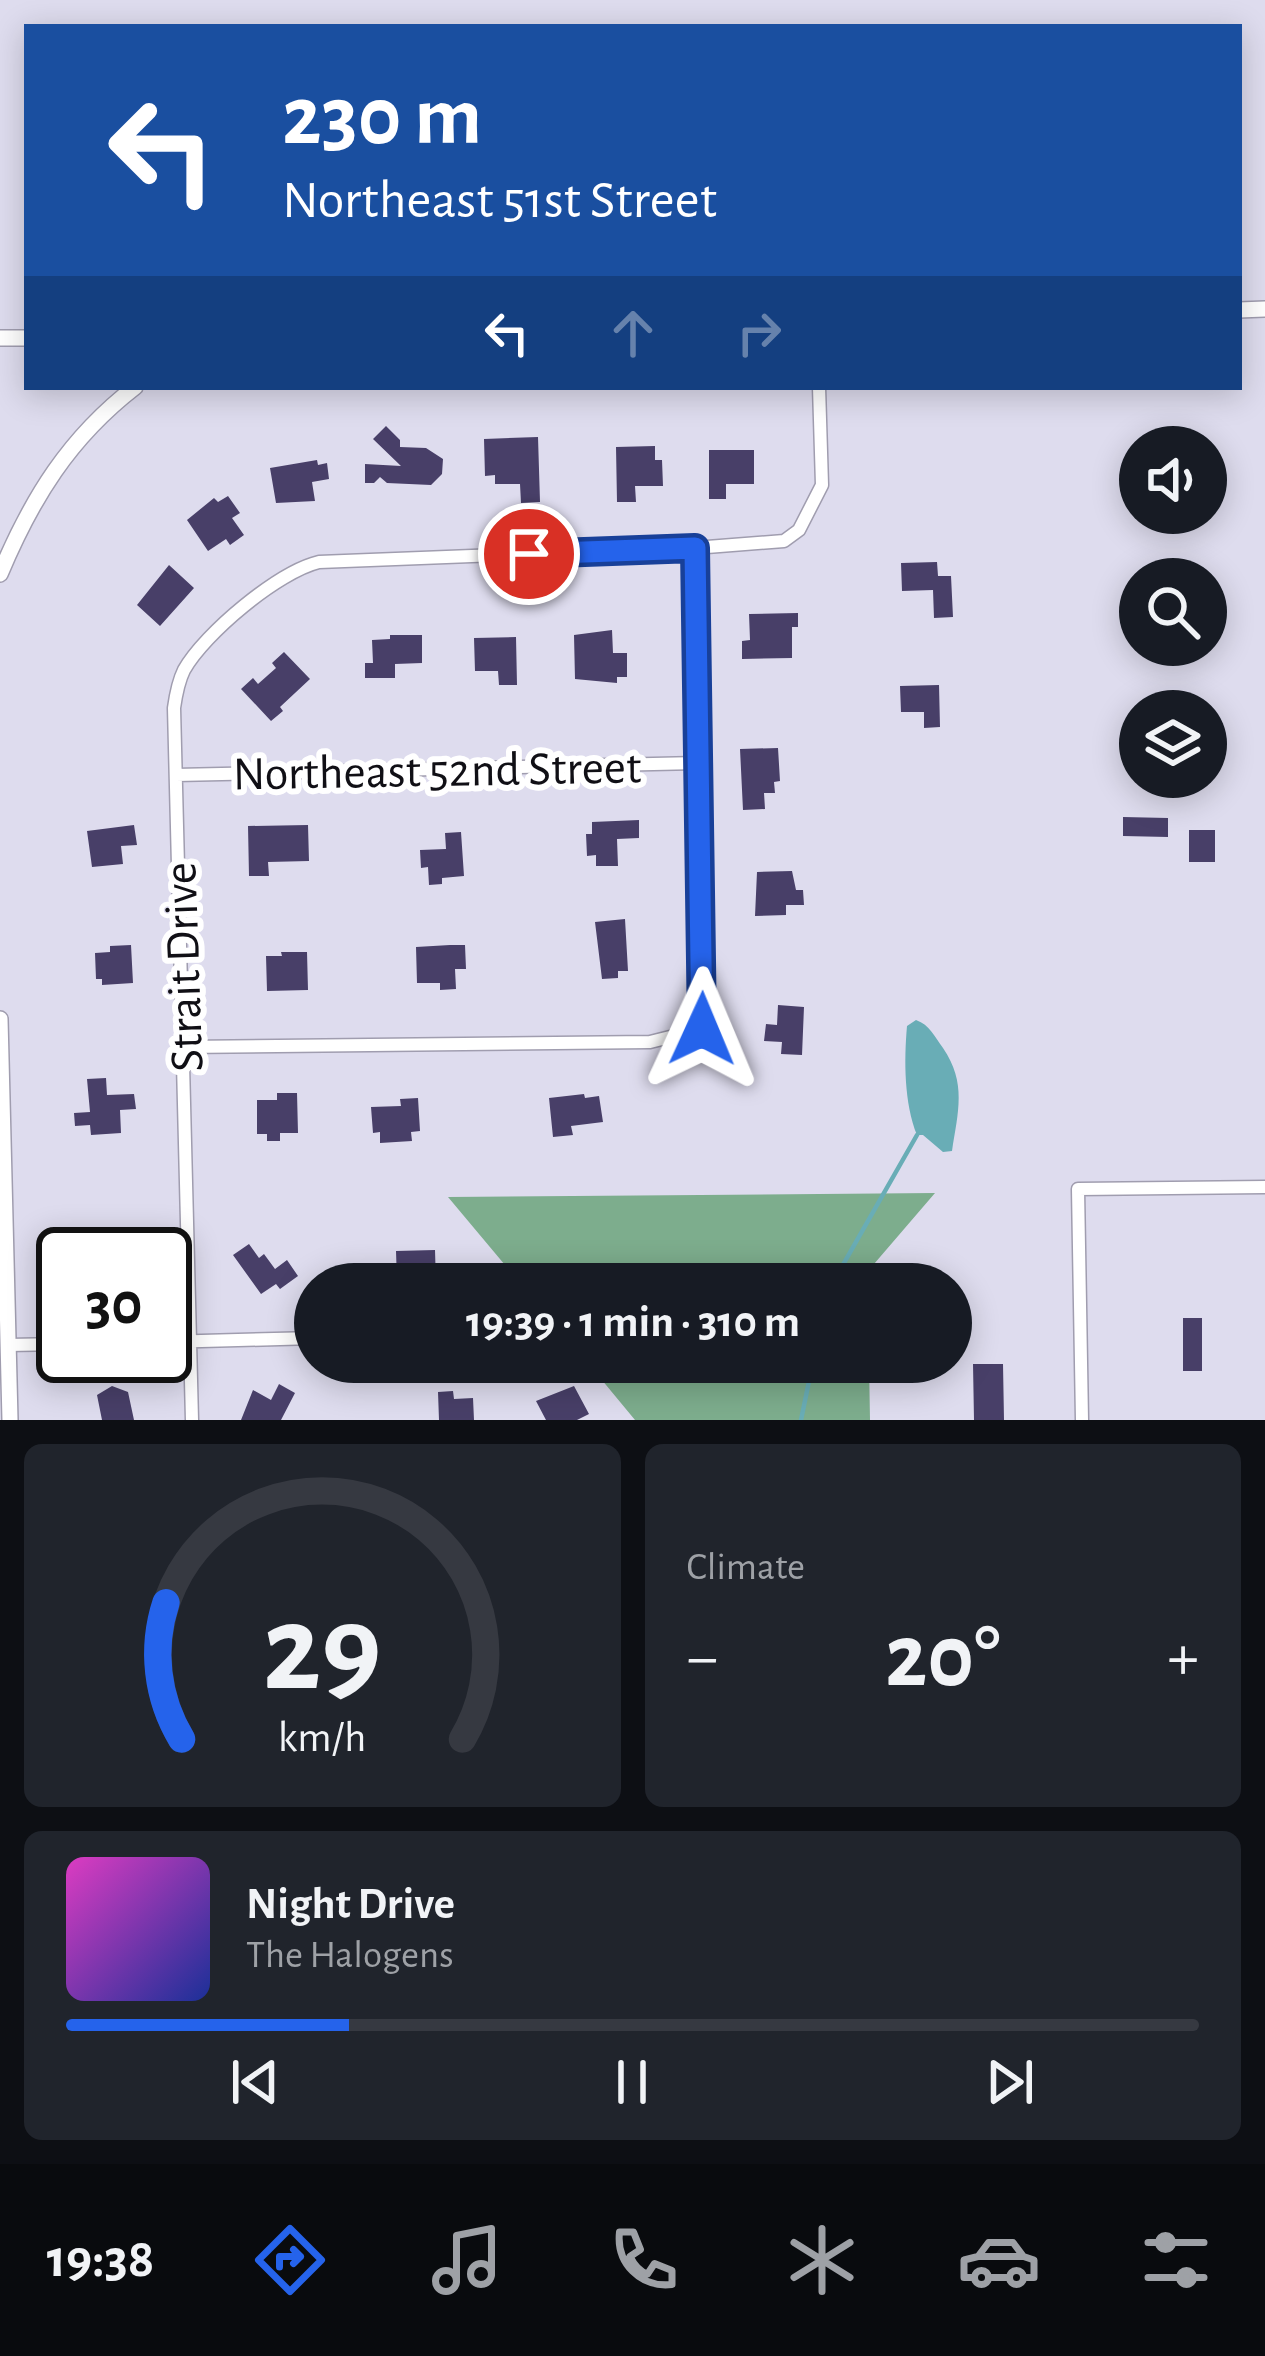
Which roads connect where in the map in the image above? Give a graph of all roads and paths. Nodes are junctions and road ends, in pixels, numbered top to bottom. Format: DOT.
graph roads {
  1 [pos="131,390"];
  2 [pos="819,390"];
  3 [pos="695,548"];
  4 [pos="0,574"];
  5 [pos="698,763"];
  6 [pos="176,775"];
  7 [pos="0,1019"];
  8 [pos="184,1047"];
  9 [pos="1265,1187"];
  10 [pos="188,1227"];
  11 [pos="294,1339"];
  12 [pos="192,1341"];
  13 [pos="36,1344"];
  14 [pos="8,1345"];
  15 [pos="191,1383"];
  16 [pos="10,1420"];
  17 [pos="192,1420"];
  18 [pos="1082,1420"];
  1 -- 4 [label="street"];
  2 -- 3 [label="street"];
  3 -- 5 [label="street"];
  3 -- 6 [label="street, Strait Drive"];
  5 -- 6 [label="street, Northeast 52nd Street"];
  5 -- 8 [label="street"];
  6 -- 8 [label="street, Strait Drive"];
  7 -- 14 [label="street"];
  8 -- 10 [label="street, Strait Drive"];
  9 -- 18 [label="street"];
  11 -- 12 [label="street"];
  13 -- 14 [label="street"];
  14 -- 16 [label="street"];
  15 -- 17 [label="street, Strait Drive"];
}
